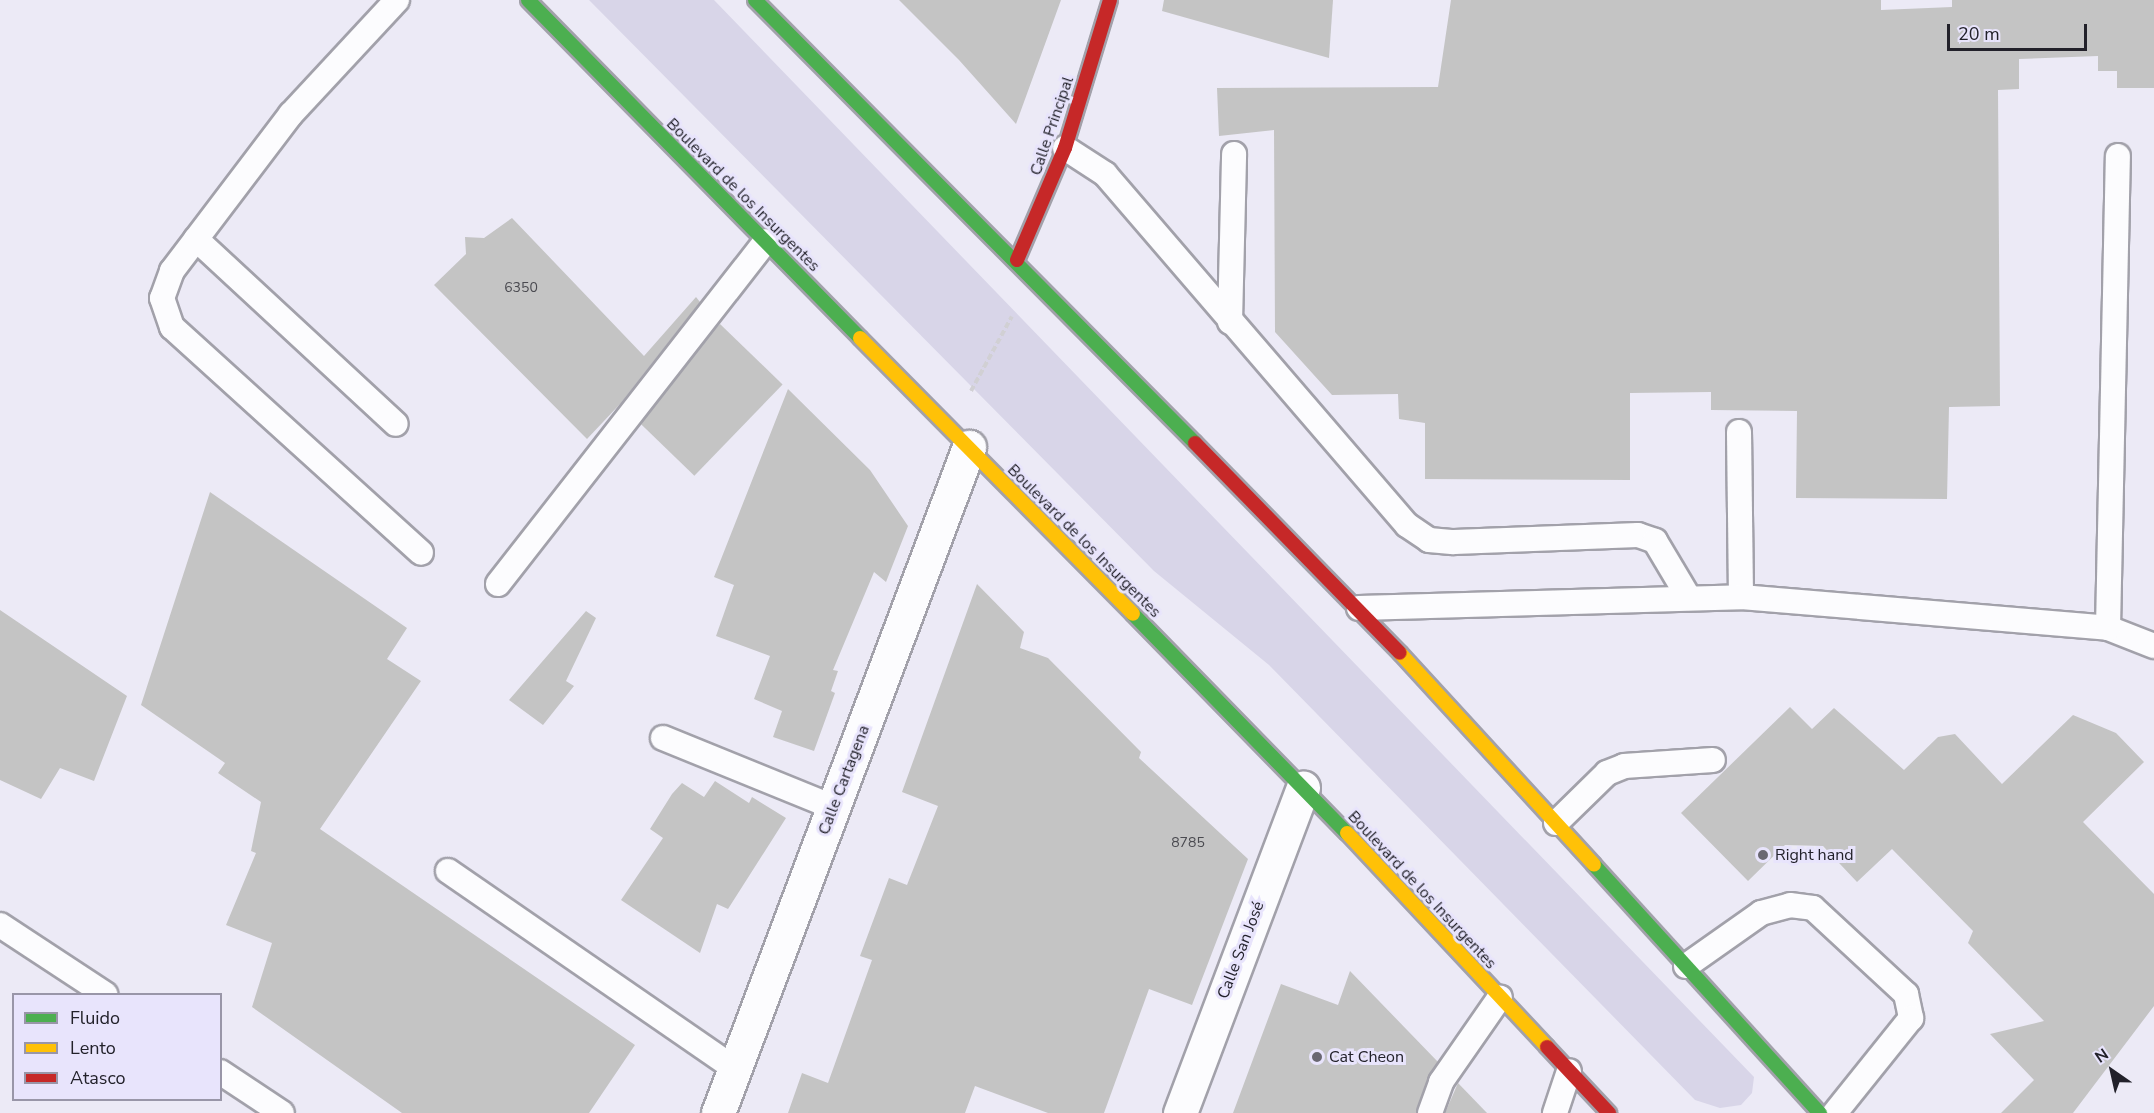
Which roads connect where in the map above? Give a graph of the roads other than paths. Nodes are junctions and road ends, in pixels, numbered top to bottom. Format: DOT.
graph roads {
  1 [pos="397,0"];
  2 [pos="528,0"];
  3 [pos="755,0"];
  4 [pos="1110,0"];
  5 [pos="1065,148"];
  6 [pos="1234,154"];
  7 [pos="2118,156"];
  8 [pos="196,239"];
  9 [pos="766,241"];
  10 [pos="1017,260"];
  11 [pos="1230,322"];
  12 [pos="396,424"];
  13 [pos="1739,432"];
  14 [pos="960,438"];
  15 [pos="421,553"];
  16 [pos="498,584"];
  17 [pos="1741,597"];
  18 [pos="1689,598"];
  19 [pos="1359,608"];
  20 [pos="2108,628"];
  21 [pos="2154,646"];
  22 [pos="663,738"];
  23 [pos="1713,760"];
  24 [pos="1303,787"];
  25 [pos="833,807"];
  26 [pos="1556,823"];
  27 [pos="448,872"];
  28 [pos="0,925"];
  29 [pos="1686,966"];
  30 [pos="103,993"];
  31 [pos="1500,997"];
  32 [pos="735,1069"];
  33 [pos="1569,1071"];
  34 [pos="222,1073"];
  35 [pos="282,1113"];
  36 [pos="718,1113"];
  37 [pos="1180,1113"];
  38 [pos="1430,1113"];
  39 [pos="1555,1113"];
  40 [pos="1609,1113"];
  41 [pos="1820,1113"];
  42 [pos="1836,1113"];
  1 -- 8 [label="lane"];
  2 -- 9 [label="main road, Boulevard de los Insurgentes"];
  3 -- 10 [label="main road"];
  4 -- 5 [label="main road, Calle Principal"];
  5 -- 10 [label="main road, Calle Principal"];
  5 -- 11 [label="lane"];
  6 -- 11 [label="lane"];
  7 -- 20 [label="lane"];
  8 -- 12 [label="lane"];
  8 -- 15 [label="lane"];
  9 -- 14 [label="main road, Boulevard de los Insurgentes"];
  9 -- 16 [label="lane"];
  10 -- 19 [label="main road"];
  11 -- 18 [label="lane"];
  13 -- 17 [label="lane"];
  14 -- 24 [label="main road, Boulevard de los Insurgentes"];
  14 -- 25 [label="street, Calle Cartagena"];
  17 -- 18 [label="lane"];
  17 -- 20 [label="lane"];
  18 -- 19 [label="lane"];
  19 -- 26 [label="main road"];
  20 -- 21 [label="lane"];
  22 -- 25 [label="lane"];
  23 -- 26 [label="lane"];
  24 -- 31 [label="main road, Boulevard de los Insurgentes"];
  24 -- 37 [label="street, Calle San José"];
  25 -- 32 [label="street, Calle Cartagena"];
  26 -- 29 [label="main road"];
  27 -- 32 [label="lane"];
  28 -- 30 [label="lane"];
  29 -- 41 [label="main road"];
  29 -- 42 [label="lane"];
  31 -- 33 [label="main road, Boulevard de los Insurgentes"];
  31 -- 38 [label="lane"];
  32 -- 36 [label="street, Calle Cartagena"];
  33 -- 39 [label="lane"];
  33 -- 40 [label="main road, Boulevard de los Insurgentes"];
  34 -- 35 [label="lane"];
}
